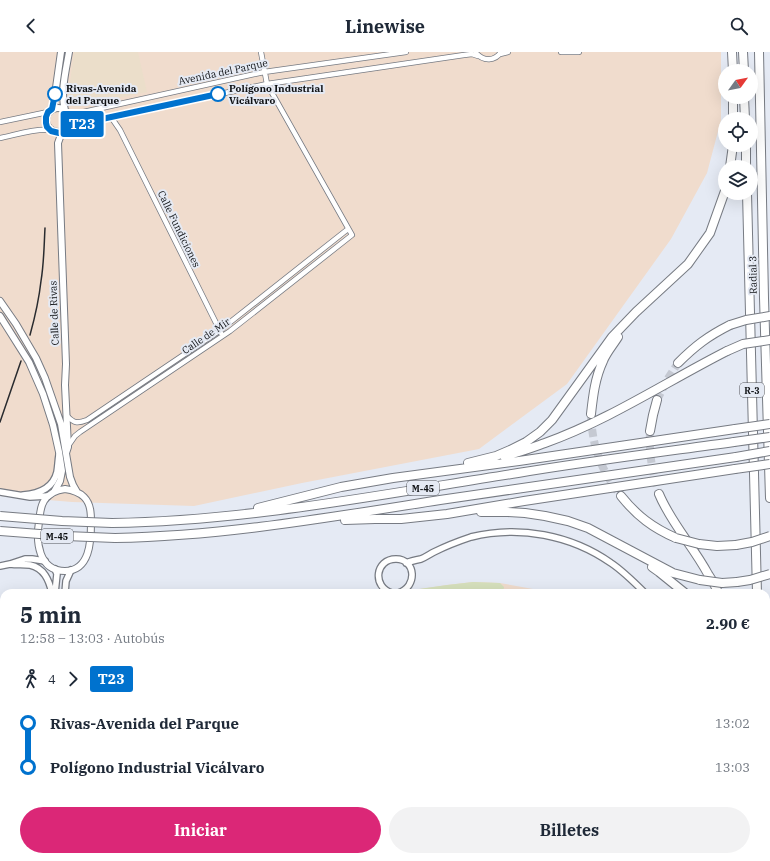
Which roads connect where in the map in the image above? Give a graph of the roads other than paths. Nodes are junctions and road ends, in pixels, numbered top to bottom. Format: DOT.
graph roads {
  1 [pos="61,52"];
  2 [pos="69,52"];
  3 [pos="262,52"];
  4 [pos="406,52"];
  5 [pos="508,52"];
  6 [pos="561,52"];
  7 [pos="580,52"];
  8 [pos="732,52"];
  9 [pos="743,52"];
  10 [pos="758,52"];
  11 [pos="501,53"];
  12 [pos="476,54"];
  13 [pos="732,64"];
  14 [pos="744,64"];
  15 [pos="264,72"];
  16 [pos="267,84"];
  17 [pos="50,111"];
  18 [pos="67,112"];
  19 [pos="119,116"];
  20 [pos="111,117"];
  21 [pos="0,122"];
  22 [pos="68,128"];
  23 [pos="50,130"];
  24 [pos="120,130"];
  25 [pos="62,132"];
  26 [pos="0,138"];
  27 [pos="722,200"];
  28 [pos="747,200"];
  29 [pos="348,229"];
  30 [pos="0,301"];
  31 [pos="636,312"];
  32 [pos="0,316"];
  33 [pos="770,316"];
  34 [pos="219,331"];
  35 [pos="222,336"];
  36 [pos="770,340"];
  37 [pos="678,363"];
  38 [pos="657,400"];
  39 [pos="591,414"];
  40 [pos="67,416"];
  41 [pos="770,424"];
  42 [pos="650,431"];
  43 [pos="770,437"];
  44 [pos="68,447"];
  45 [pos="59,452"];
  46 [pos="770,452"];
  47 [pos="66,454"];
  48 [pos="468,463"];
  49 [pos="770,464"];
  50 [pos="416,474"];
  51 [pos="0,492"];
  52 [pos="54,492"];
  53 [pos="77,492"];
  54 [pos="659,494"];
  55 [pos="22,496"];
  56 [pos="48,496"];
  57 [pos="621,496"];
  58 [pos="770,498"];
  59 [pos="249,513"];
  60 [pos="446,514"];
  61 [pos="0,516"];
  62 [pos="329,518"];
  63 [pos="0,531"];
  64 [pos="597,533"];
  65 [pos="770,536"];
  66 [pos="422,558"];
  67 [pos="44,561"];
  68 [pos="406,563"];
  69 [pos="10,564"];
  70 [pos="0,566"];
  71 [pos="55,569"];
  72 [pos="72,570"];
  73 [pos="412,570"];
  74 [pos="770,574"];
  75 [pos="51,589"];
  76 [pos="55,589"];
  77 [pos="65,589"];
  78 [pos="385,589"];
  79 [pos="406,589"];
  80 [pos="641,589"];
  81 [pos="680,589"];
  82 [pos="716,589"];
  83 [pos="757,589"];
  1 -- 17 [label="main road"];
  2 -- 18 [label="main road"];
  3 -- 15 [label="street"];
  4 -- 15 [label="street, Avenida del Parque"];
  5 -- 11 [label="street"];
  6 -- 7 [label="street"];
  8 -- 13 [label="highway"];
  9 -- 14 [label="highway"];
  10 -- 58 [label="highway, Radial 3 / R-3"];
  11 -- 12 [label="street, Avenida del Parque"];
  12 -- 16 [label="street, Avenida del Parque"];
  15 -- 16 [label="street"];
  15 -- 18 [label="street, Avenida del Parque"];
  16 -- 19 [label="street, Avenida del Parque"];
  16 -- 29 [label="street"];
  17 -- 18 [label="main road"];
  17 -- 21 [label="street"];
  17 -- 23 [label="main road"];
  18 -- 22 [label="main road"];
  19 -- 20 [label="street, Avenida del Parque"];
  19 -- 24 [label="street, Calle Fundiciones"];
  20 -- 22 [label="street, Avenida del Parque"];
  20 -- 24 [label="street, Calle Fundiciones"];
  22 -- 25 [label="main road"];
  23 -- 25 [label="main road"];
  23 -- 26 [label="street"];
  24 -- 34 [label="street, Calle Fundiciones"];
  25 -- 40 [label="main road, Calle de Rivas"];
  27 -- 31 [label="highway"];
  28 -- 83 [label="highway, Radial 3 / R-3"];
  29 -- 34 [label="street, Calle de Mir"];
  29 -- 35 [label="street, Calle de Mir"];
  30 -- 47 [label="main road"];
  31 -- 39 [label="highway"];
  31 -- 48 [label="highway"];
  32 -- 45 [label="main road"];
  33 -- 37 [label="highway, bridge"];
  34 -- 35 [label="street, Calle Fundiciones"];
  34 -- 40 [label="street, Calle de Mir"];
  35 -- 44 [label="street, Calle de Mir"];
  36 -- 48 [label="highway, bridge"];
  38 -- 42 [label="highway"];
  40 -- 44 [label="main road, Calle de Rivas"];
  41 -- 50 [label="highway, bridge"];
  43 -- 59 [label="highway, M-45, bridge"];
  44 -- 47 [label="main road, Calle de Rivas"];
  45 -- 52 [label="main road"];
  45 -- 55 [label="street"];
  46 -- 62 [label="highway, M-45, bridge"];
  47 -- 53 [label="main road, Calle de Rivas"];
  48 -- 50 [label="highway"];
  49 -- 60 [label="highway, bridge"];
  50 -- 59 [label="highway"];
  51 -- 55 [label="street"];
  52 -- 53 [label="main road"];
  52 -- 56 [label="main road"];
  53 -- 72 [label="main road"];
  54 -- 82 [label="highway"];
  55 -- 56 [label="street"];
  56 -- 67 [label="main road"];
  57 -- 65 [label="highway, bridge"];
  59 -- 61 [label="highway, M-45, bridge"];
  60 -- 62 [label="highway"];
  60 -- 64 [label="highway"];
  62 -- 63 [label="highway, M-45, bridge"];
  64 -- 74 [label="highway, bridge"];
  64 -- 81 [label="highway"];
  66 -- 68 [label="street"];
  66 -- 73 [label="street"];
  66 -- 80 [label="street"];
  67 -- 69 [label="street"];
  67 -- 71 [label="main road"];
  68 -- 73 [label="street"];
  68 -- 78 [label="street"];
  69 -- 70 [label="street"];
  69 -- 75 [label="street"];
  71 -- 72 [label="main road"];
  71 -- 76 [label="street"];
  72 -- 77 [label="street"];
  73 -- 79 [label="street"];
}
